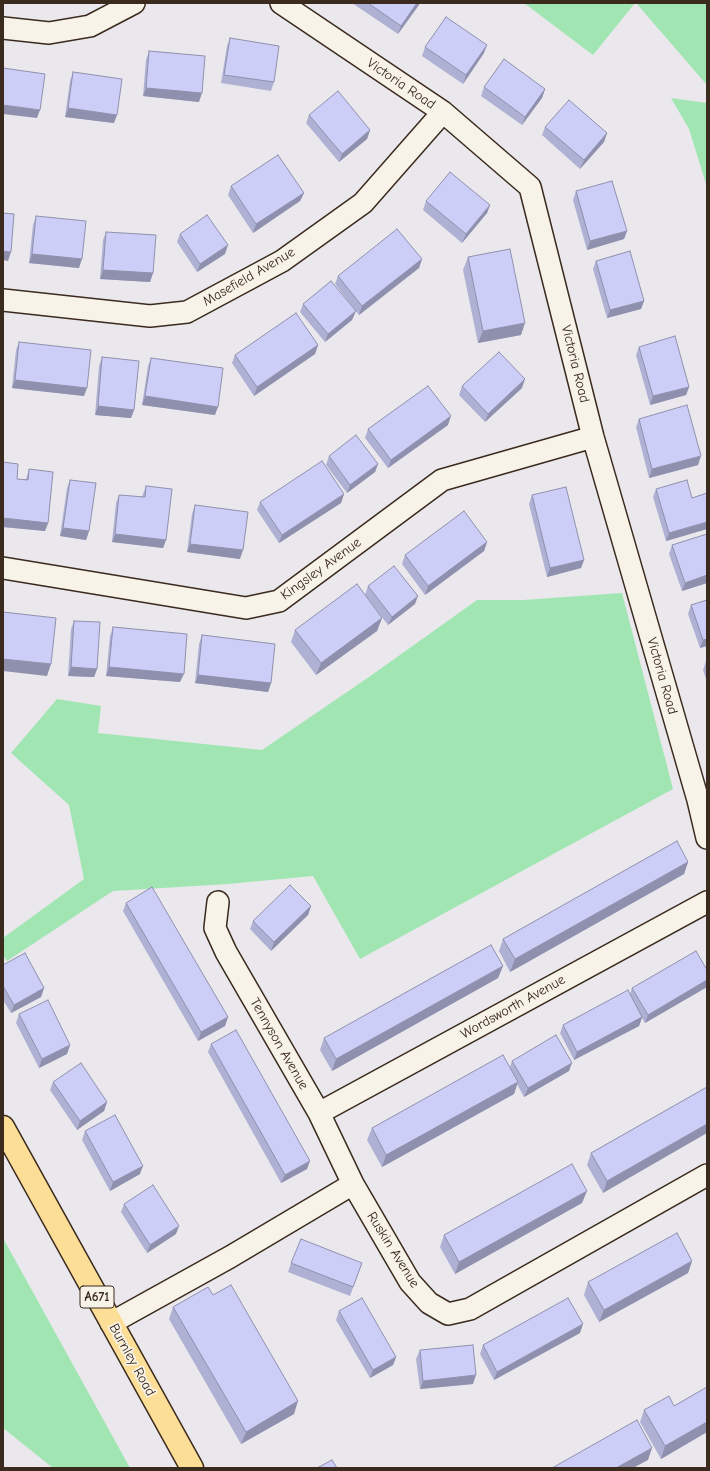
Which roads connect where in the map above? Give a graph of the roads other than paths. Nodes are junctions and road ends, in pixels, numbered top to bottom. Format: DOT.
graph roads {
  1 [pos="134,3"];
  2 [pos="281,3"];
  3 [pos="3,28"];
  4 [pos="443,112"];
  5 [pos="3,300"];
  6 [pos="593,437"];
  7 [pos="3,568"];
  8 [pos="702,799"];
  9 [pos="707,838"];
  10 [pos="218,902"];
  11 [pos="707,902"];
  12 [pos="319,1113"];
  13 [pos="3,1127"];
  14 [pos="707,1175"];
  15 [pos="353,1184"];
  16 [pos="111,1323"];
  17 [pos="192,1468"];
  1 -- 3 [label="street"];
  2 -- 4 [label="street, Victoria Road"];
  4 -- 5 [label="street, Masefield Avenue"];
  4 -- 6 [label="street, Victoria Road"];
  6 -- 7 [label="street, Kingsley Avenue"];
  6 -- 8 [label="street, Victoria Road"];
  8 -- 9 [label="street, Victoria Road"];
  10 -- 12 [label="street, Tennyson Avenue"];
  11 -- 12 [label="street, Wordsworth Avenue"];
  12 -- 15 [label="street, Tennyson Avenue"];
  13 -- 16 [label="main road, Burnley Road / A671"];
  14 -- 15 [label="street, Ruskin Avenue"];
  15 -- 16 [label="street"];
  16 -- 17 [label="main road, Burnley Road / A671"];
}
